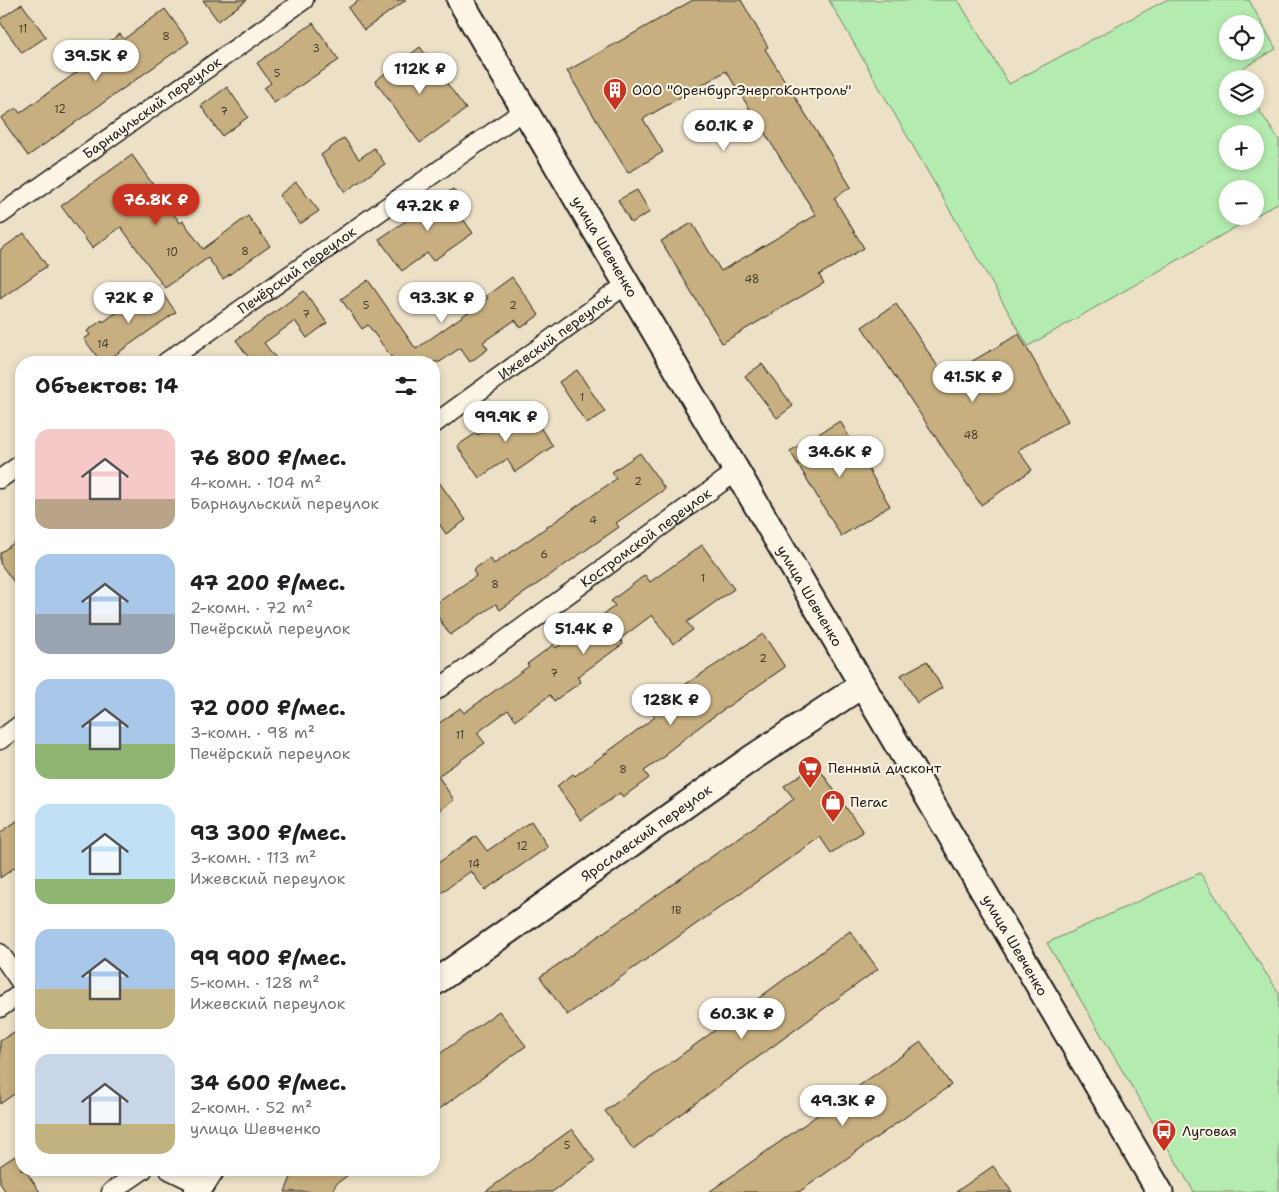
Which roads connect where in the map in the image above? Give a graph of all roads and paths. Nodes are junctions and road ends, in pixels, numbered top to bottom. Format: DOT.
graph roads {
  1 [pos="304,0"];
  2 [pos="460,0"];
  3 [pos="526,108"];
  4 [pos="0,215"];
  5 [pos="626,284"];
  6 [pos="175,356"];
  7 [pos="440,420"];
  8 [pos="15,468"];
  9 [pos="738,471"];
  10 [pos="0,479"];
  11 [pos="862,685"];
  12 [pos="440,688"];
  13 [pos="15,729"];
  14 [pos="0,740"];
  15 [pos="0,953"];
  16 [pos="15,974"];
  17 [pos="440,979"];
  18 [pos="15,997"];
  19 [pos="0,1008"];
  20 [pos="135,1176"];
  21 [pos="186,1176"];
  22 [pos="203,1182"];
  23 [pos="112,1192"];
  24 [pos="1160,1192"];
  1 -- 4 [label="street, Барнаульский переулок"];
  2 -- 3 [label="main road, улица Шевченко"];
  3 -- 5 [label="main road, улица Шевченко"];
  3 -- 6 [label="street, Печёрский переулок"];
  5 -- 7 [label="street, Ижевский переулок"];
  5 -- 9 [label="main road, улица Шевченко"];
  8 -- 10 [label="street"];
  9 -- 11 [label="main road, улица Шевченко"];
  9 -- 12 [label="street, Костромской переулок"];
  11 -- 17 [label="main road, Ярославский переулок"];
  11 -- 24 [label="main road, улица Шевченко"];
  13 -- 14 [label="street"];
  15 -- 16 [label="street"];
  18 -- 19 [label="street"];
  20 -- 23 [label="street"];
  21 -- 22 [label="street"];
}
